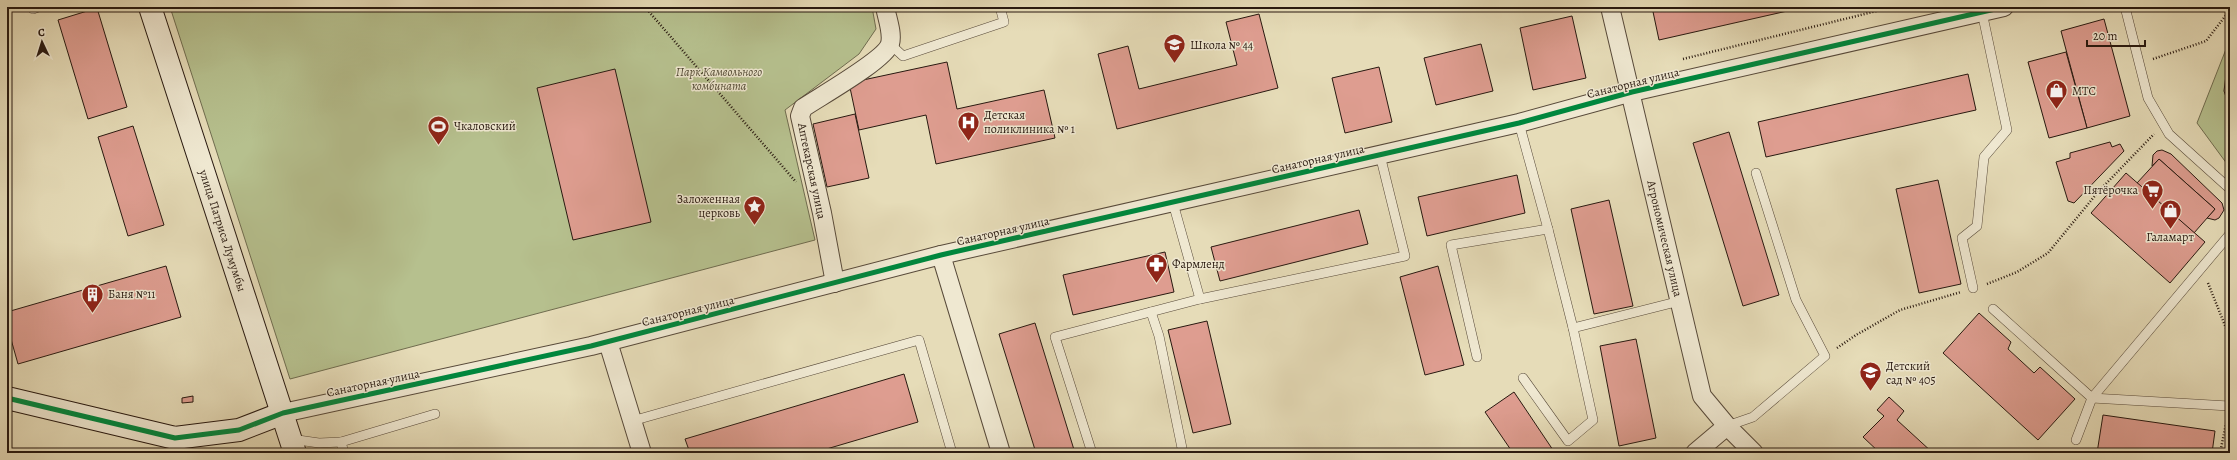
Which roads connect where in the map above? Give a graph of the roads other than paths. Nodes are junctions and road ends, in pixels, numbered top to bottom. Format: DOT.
graph roads {
  1 [pos="150,7"];
  2 [pos="885,7"];
  3 [pos="1000,7"];
  4 [pos="1610,7"];
  5 [pos="2004,7"];
  6 [pos="2125,7"];
  7 [pos="1982,12"];
  8 [pos="890,44"];
  9 [pos="1632,92"];
  10 [pos="1519,123"];
  11 [pos="1380,155"];
  12 [pos="1756,173"];
  13 [pos="2230,190"];
  14 [pos="1173,203"];
  15 [pos="1548,229"];
  16 [pos="2230,234"];
  17 [pos="941,256"];
  18 [pos="835,284"];
  19 [pos="1973,288"];
  20 [pos="1200,299"];
  21 [pos="1680,301"];
  22 [pos="1992,309"];
  23 [pos="1151,312"];
  24 [pos="1573,328"];
  25 [pos="608,342"];
  26 [pos="1478,357"];
  27 [pos="1523,378"];
  28 [pos="7,398"];
  29 [pos="2092,398"];
  30 [pos="2229,406"];
  31 [pos="283,413"];
  32 [pos="436,414"];
  33 [pos="632,421"];
  34 [pos="1727,426"];
  35 [pos="2076,440"];
  36 [pos="341,442"];
  37 [pos="293,446"];
  38 [pos="344,453"];
  39 [pos="642,453"];
  40 [pos="952,453"];
  41 [pos="1001,453"];
  42 [pos="1092,453"];
  43 [pos="1183,453"];
  44 [pos="1695,453"];
  45 [pos="1754,453"];
  1 -- 31 [label="street, улица Патриса Лумумбы"];
  2 -- 8 [label="street"];
  3 -- 8 [label="lane"];
  4 -- 9 [label="street, Агрономическая улица"];
  5 -- 7 [label="street, Санаторная улица"];
  6 -- 13 [label="lane"];
  7 -- 9 [label="street, Санаторная улица"];
  7 -- 19 [label="lane"];
  8 -- 18 [label="street, Аптекарская улица"];
  9 -- 10 [label="street, Санаторная улица"];
  9 -- 21 [label="street, Агрономическая улица"];
  10 -- 11 [label="street, Санаторная улица"];
  10 -- 15 [label="lane"];
  11 -- 14 [label="street, Санаторная улица"];
  11 -- 20 [label="lane"];
  12 -- 34 [label="lane"];
  14 -- 17 [label="street, Санаторная улица"];
  14 -- 20 [label="lane"];
  15 -- 24 [label="lane"];
  15 -- 26 [label="lane"];
  16 -- 29 [label="lane"];
  17 -- 18 [label="street, Санаторная улица"];
  17 -- 41 [label="street"];
  18 -- 25 [label="street, Санаторная улица"];
  20 -- 23 [label="lane"];
  21 -- 24 [label="lane"];
  21 -- 34 [label="street, Агрономическая улица"];
  22 -- 29 [label="lane"];
  23 -- 42 [label="lane"];
  23 -- 43 [label="lane"];
  24 -- 27 [label="lane"];
  25 -- 31 [label="street, Санаторная улица"];
  25 -- 33 [label="street"];
  28 -- 31 [label="street, Санаторная улица"];
  29 -- 30 [label="lane"];
  29 -- 35 [label="lane"];
  31 -- 37 [label="street, улица Патриса Лумумбы"];
  32 -- 36 [label="lane"];
  33 -- 39 [label="street"];
  33 -- 40 [label="lane"];
  34 -- 44 [label="street"];
  34 -- 45 [label="street, Агрономическая улица"];
  36 -- 37 [label="lane"];
  36 -- 38 [label="lane"];
}
